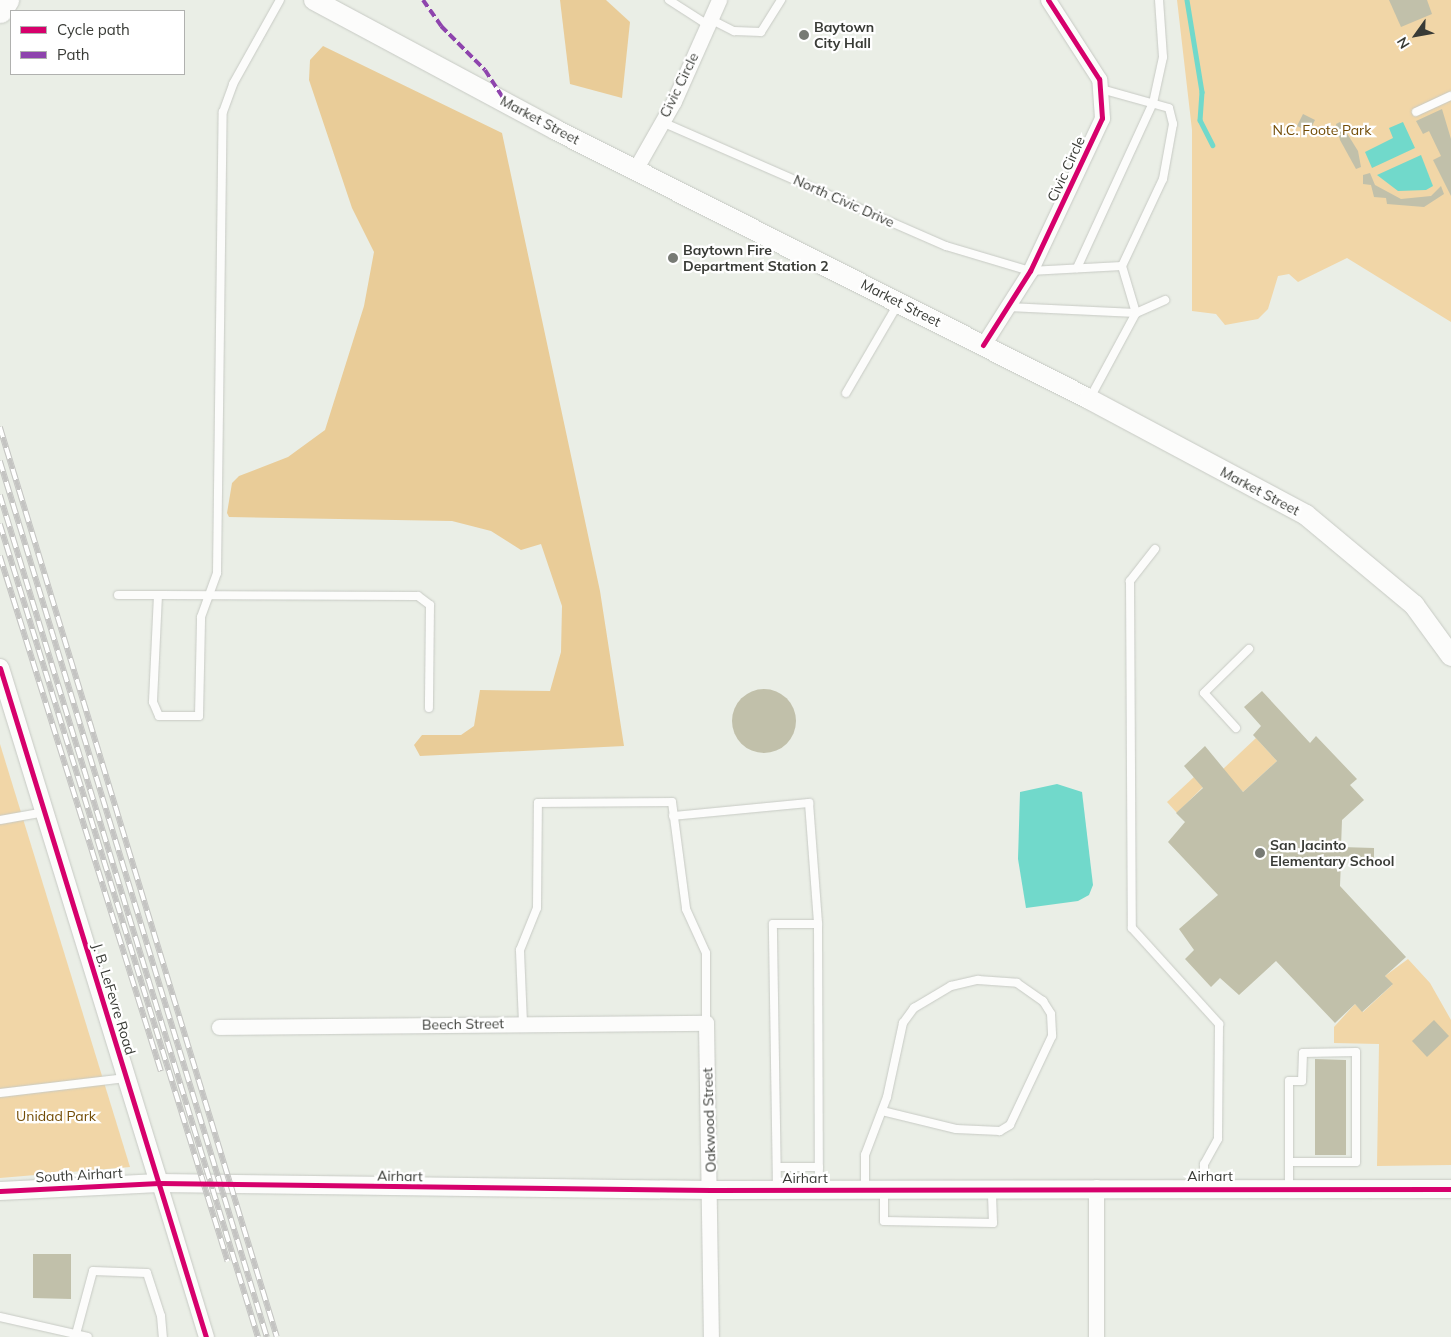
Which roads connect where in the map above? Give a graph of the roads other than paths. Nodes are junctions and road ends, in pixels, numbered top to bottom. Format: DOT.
graph roads {
  1 [pos="6,0"];
  2 [pos="280,0"];
  3 [pos="314,0"];
  4 [pos="669,0"];
  5 [pos="719,0"];
  6 [pos="781,0"];
  7 [pos="1048,0"];
  8 [pos="1159,0"];
  9 [pos="0,10"];
  10 [pos="709,22"];
  11 [pos="1101,89"];
  12 [pos="1451,96"];
  13 [pos="1153,103"];
  14 [pos="1416,112"];
  15 [pos="662,122"];
  16 [pos="636,168"];
  17 [pos="1122,266"];
  18 [pos="1077,268"];
  19 [pos="1030,271"];
  20 [pos="1165,300"];
  21 [pos="899,302"];
  22 [pos="1008,307"];
  23 [pos="1136,313"];
  24 [pos="983,345"];
  25 [pos="846,393"];
  26 [pos="1089,399"];
  27 [pos="1155,549"];
  28 [pos="118,595"];
  29 [pos="158,595"];
  30 [pos="211,598"];
  31 [pos="1249,649"];
  32 [pos="1451,656"];
  33 [pos="0,668"];
  34 [pos="4,695"];
  35 [pos="429,708"];
  36 [pos="1236,728"];
  37 [pos="46,812"];
  38 [pos="674,816"];
  39 [pos="0,820"];
  40 [pos="818,924"];
  41 [pos="523,1023"];
  42 [pos="706,1023"];
  43 [pos="219,1026"];
  44 [pos="126,1078"];
  45 [pos="0,1093"];
  46 [pos="882,1111"];
  47 [pos="1289,1162"];
  48 [pos="777,1166"];
  49 [pos="819,1167"];
  50 [pos="159,1183"];
  51 [pos="1096,1187"];
  52 [pos="884,1188"];
  53 [pos="992,1188"];
  54 [pos="1204,1188"];
  55 [pos="1289,1188"];
  56 [pos="777,1189"];
  57 [pos="819,1189"];
  58 [pos="865,1189"];
  59 [pos="1451,1189"];
  60 [pos="711,1190"];
  61 [pos="0,1192"];
  62 [pos="0,1317"];
  63 [pos="76,1334"];
  64 [pos="88,1337"];
  65 [pos="163,1337"];
  66 [pos="206,1337"];
  67 [pos="711,1337"];
  68 [pos="1096,1337"];
  1 -- 9 [label="highway"];
  2 -- 30 [label="lane"];
  3 -- 16 [label="main road, Market Street"];
  4 -- 10 [label="lane"];
  5 -- 10 [label="street, Civic Circle"];
  6 -- 10 [label="lane"];
  7 -- 11 [label="street, Civic Circle"];
  8 -- 13 [label="lane"];
  10 -- 15 [label="street, Civic Circle"];
  11 -- 13 [label="lane"];
  11 -- 19 [label="street, Civic Circle"];
  12 -- 14 [label="lane"];
  13 -- 17 [label="lane"];
  13 -- 18 [label="lane"];
  15 -- 16 [label="street, Civic Circle"];
  15 -- 19 [label="lane, North Civic Drive"];
  16 -- 21 [label="main road, Market Street"];
  17 -- 18 [label="lane"];
  17 -- 23 [label="lane"];
  18 -- 19 [label="lane"];
  19 -- 22 [label="street, Civic Circle"];
  20 -- 23 [label="lane"];
  21 -- 24 [label="main road, Market Street"];
  21 -- 25 [label="lane"];
  22 -- 23 [label="lane"];
  22 -- 24 [label="street, Civic Circle"];
  23 -- 26 [label="lane"];
  24 -- 26 [label="main road, Market Street"];
  26 -- 32 [label="main road, Market Street"];
  27 -- 54 [label="lane"];
  28 -- 29 [label="lane"];
  29 -- 30 [label="lane"];
  29 -- 30 [label="lane"];
  30 -- 35 [label="lane"];
  31 -- 36 [label="lane"];
  33 -- 34 [label="street, J. B. LeFevre Road"];
  34 -- 37 [label="street, J. B. LeFevre Road"];
  37 -- 39 [label="lane"];
  37 -- 44 [label="street, J. B. LeFevre Road"];
  38 -- 40 [label="lane"];
  38 -- 41 [label="lane"];
  38 -- 42 [label="lane"];
  40 -- 48 [label="lane"];
  40 -- 49 [label="lane"];
  41 -- 42 [label="street, Beech Street"];
  41 -- 43 [label="street, Beech Street"];
  42 -- 60 [label="street, Oakwood Street"];
  44 -- 45 [label="lane"];
  44 -- 50 [label="street, J. B. LeFevre Road"];
  46 -- 46 [label="lane"];
  46 -- 58 [label="lane"];
  47 -- 47 [label="lane"];
  47 -- 55 [label="lane"];
  48 -- 49 [label="lane"];
  48 -- 56 [label="lane"];
  49 -- 57 [label="lane"];
  50 -- 60 [label="street, Airhart"];
  50 -- 61 [label="street, South Airhart"];
  50 -- 66 [label="street, J. B. LeFevre Road"];
  51 -- 53 [label="street, Airhart"];
  51 -- 54 [label="street, Airhart"];
  51 -- 68 [label="street"];
  52 -- 53 [label="street, Airhart"];
  52 -- 53 [label="lane"];
  52 -- 58 [label="street, Airhart"];
  54 -- 55 [label="street, Airhart"];
  55 -- 59 [label="street, Airhart"];
  56 -- 57 [label="street, Airhart"];
  56 -- 60 [label="street, Airhart"];
  57 -- 58 [label="street, Airhart"];
  60 -- 67 [label="street, Oakwood Street"];
  62 -- 63 [label="lane"];
  63 -- 64 [label="lane"];
  63 -- 65 [label="lane"];
}
